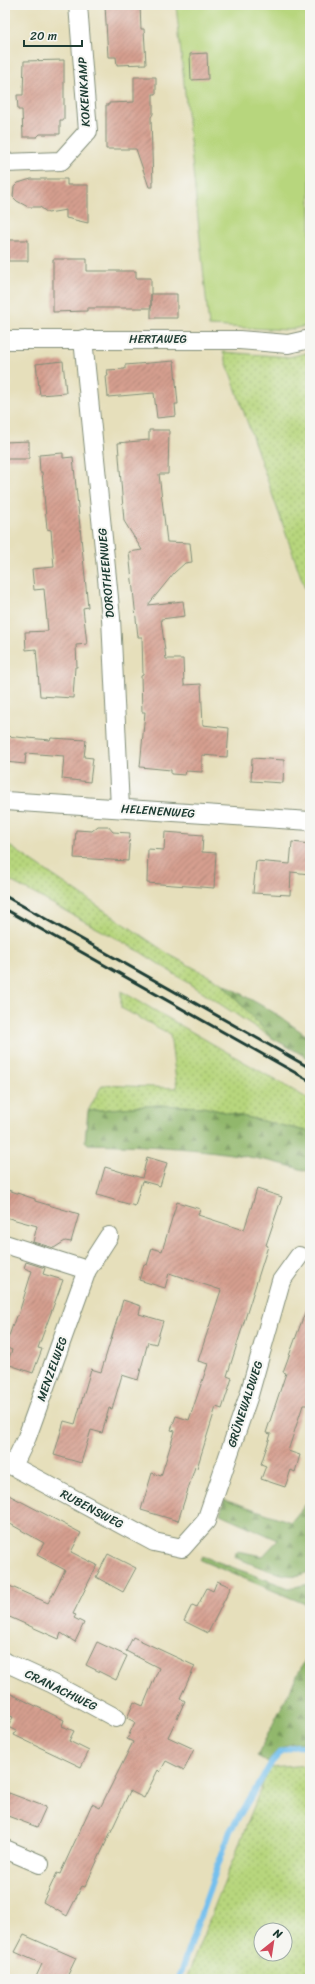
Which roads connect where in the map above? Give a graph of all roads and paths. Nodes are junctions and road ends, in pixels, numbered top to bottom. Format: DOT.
graph roads {
  1 [pos="78,5"];
  2 [pos="5,163"];
  3 [pos="83,339"];
  4 [pos="310,339"];
  5 [pos="5,340"];
  6 [pos="5,801"];
  7 [pos="120,808"];
  8 [pos="310,822"];
  9 [pos="109,1236"];
  10 [pos="5,1244"];
  11 [pos="299,1256"];
  12 [pos="87,1270"];
  13 [pos="9,1464"];
  14 [pos="182,1548"];
  15 [pos="5,1662"];
  16 [pos="116,1718"];
  17 [pos="5,1848"];
  18 [pos="40,1864"];
  1 -- 2 [label="street, KOKENKAMP"];
  3 -- 4 [label="street, HERTAWEG"];
  3 -- 5 [label="street, HERTAWEG"];
  3 -- 7 [label="street, DOROTHEENWEG"];
  6 -- 7 [label="street, HELENENWEG"];
  7 -- 8 [label="street, HELENENWEG"];
  9 -- 12 [label="street, MENZELWEG"];
  10 -- 12 [label="street"];
  11 -- 14 [label="street, GRÜNEWALDWEG"];
  12 -- 13 [label="street, MENZELWEG"];
  13 -- 14 [label="street, RUBENSWEG"];
  15 -- 16 [label="street, CRANACHWEG"];
  17 -- 18 [label="street"];
}
